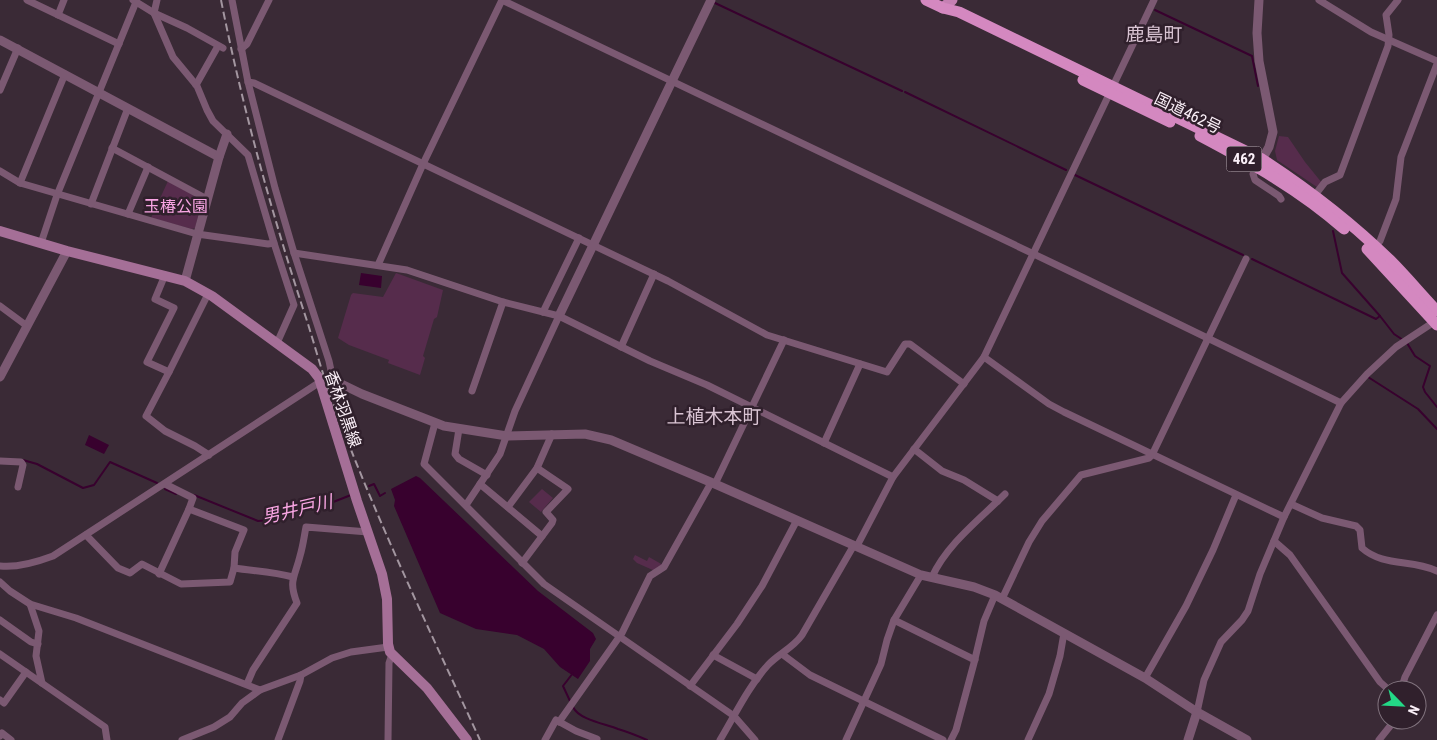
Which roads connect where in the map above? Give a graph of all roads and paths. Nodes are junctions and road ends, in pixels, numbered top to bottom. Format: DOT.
graph roads {
  1 [pos="27,0"];
  2 [pos="64,0"];
  3 [pos="157,0"];
  4 [pos="232,0"];
  5 [pos="269,0"];
  6 [pos="502,0"];
  7 [pos="711,0"];
  8 [pos="926,0"];
  9 [pos="952,0"];
  10 [pos="1154,0"];
  11 [pos="1259,0"];
  12 [pos="1319,0"];
  13 [pos="1398,0"];
  14 [pos="134,1"];
  15 [pos="944,4"];
  16 [pos="154,14"];
  17 [pos="58,15"];
  18 [pos="0,40"];
  19 [pos="1389,40"];
  20 [pos="119,44"];
  21 [pos="18,48"];
  22 [pos="241,49"];
  23 [pos="1437,63"];
  24 [pos="65,74"];
  25 [pos="248,82"];
  26 [pos="672,82"];
  27 [pos="196,85"];
  28 [pos="0,90"];
  29 [pos="1111,90"];
  30 [pos="98,92"];
  31 [pos="128,108"];
  32 [pos="227,134"];
  33 [pos="112,148"];
  34 [pos="219,156"];
  35 [pos="1260,163"];
  36 [pos="423,164"];
  37 [pos="148,167"];
  38 [pos="0,171"];
  39 [pos="20,183"];
  40 [pos="57,195"];
  41 [pos="1315,195"];
  42 [pos="208,199"];
  43 [pos="1281,199"];
  44 [pos="91,204"];
  45 [pos="128,214"];
  46 [pos="0,232"];
  47 [pos="197,234"];
  48 [pos="579,238"];
  49 [pos="40,243"];
  50 [pos="274,243"];
  51 [pos="592,245"];
  52 [pos="1375,247"];
  53 [pos="66,251"];
  54 [pos="294,253"];
  55 [pos="1032,254"];
  56 [pos="1246,259"];
  57 [pos="378,265"];
  58 [pos="654,274"];
  59 [pos="165,275"];
  60 [pos="185,281"];
  61 [pos="208,294"];
  62 [pos="503,302"];
  63 [pos="3,308"];
  64 [pos="543,312"];
  65 [pos="559,316"];
  66 [pos="0,317"];
  67 [pos="1436,319"];
  68 [pos="27,326"];
  69 [pos="1209,338"];
  70 [pos="784,340"];
  71 [pos="278,343"];
  72 [pos="621,347"];
  73 [pos="984,357"];
  74 [pos="860,364"];
  75 [pos="169,372"];
  76 [pos="0,376"];
  77 [pos="320,380"];
  78 [pos="333,380"];
  79 [pos="964,384"];
  80 [pos="472,391"];
  81 [pos="1341,403"];
  82 [pos="751,408"];
  83 [pos="435,423"];
  84 [pos="459,429"];
  85 [pos="552,434"];
  86 [pos="507,436"];
  87 [pos="824,443"];
  88 [pos="914,449"];
  89 [pos="209,455"];
  90 [pos="1152,455"];
  91 [pos="0,461"];
  92 [pos="536,468"];
  93 [pos="487,475"];
  94 [pos="893,477"];
  95 [pos="713,483"];
  96 [pos="165,484"];
  97 [pos="480,484"];
  98 [pos="18,487"];
  99 [pos="1005,494"];
  100 [pos="1236,495"];
  101 [pos="998,501"];
  102 [pos="1291,504"];
  103 [pos="466,505"];
  104 [pos="508,507"];
  105 [pos="189,509"];
  106 [pos="1284,517"];
  107 [pos="797,520"];
  108 [pos="368,532"];
  109 [pos="86,535"];
  110 [pos="542,536"];
  111 [pos="1274,541"];
  112 [pos="856,546"];
  113 [pos="522,563"];
  114 [pos="0,566"];
  115 [pos="234,568"];
  116 [pos="1437,571"];
  117 [pos="159,574"];
  118 [pos="921,575"];
  119 [pos="293,577"];
  120 [pos="932,577"];
  121 [pos="0,582"];
  122 [pos="998,597"];
  123 [pos="30,604"];
  124 [pos="1437,615"];
  125 [pos="0,620"];
  126 [pos="894,620"];
  127 [pos="1435,624"];
  128 [pos="1064,633"];
  129 [pos="619,637"];
  130 [pos="38,644"];
  131 [pos="390,650"];
  132 [pos="0,654"];
  133 [pos="782,654"];
  134 [pos="713,655"];
  135 [pos="975,660"];
  136 [pos="26,672"];
  137 [pos="301,675"];
  138 [pos="757,678"];
  139 [pos="1145,678"];
  140 [pos="1379,680"];
  141 [pos="1404,680"];
  142 [pos="42,683"];
  143 [pos="247,684"];
  144 [pos="690,686"];
  145 [pos="260,690"];
  146 [pos="0,700"];
  147 [pos="865,701"];
  148 [pos="1197,712"];
  149 [pos="734,716"];
  150 [pos="559,722"];
  151 [pos="1387,730"];
  152 [pos="0,736"];
  153 [pos="598,739"];
  154 [pos="11,740"];
  155 [pos="107,740"];
  156 [pos="182,740"];
  157 [pos="278,740"];
  158 [pos="388,740"];
  159 [pos="467,740"];
  160 [pos="545,740"];
  161 [pos="720,740"];
  162 [pos="755,740"];
  163 [pos="846,740"];
  164 [pos="943,740"];
  165 [pos="951,740"];
  166 [pos="1028,740"];
  167 [pos="1188,740"];
  168 [pos="1247,740"];
  169 [pos="1379,740"];
  1 -- 17 [label="street"];
  2 -- 17 [label="street"];
  3 -- 16 [label="street"];
  4 -- 22 [label="street"];
  5 -- 22 [label="street"];
  6 -- 26 [label="street"];
  6 -- 36 [label="street"];
  7 -- 26 [label="street"];
  8 -- 15 [label="highway, 国道462号 / 462"];
  9 -- 15 [label="main road"];
  10 -- 29 [label="street"];
  11 -- 35 [label="street"];
  12 -- 19 [label="street"];
  13 -- 19 [label="street"];
  14 -- 16 [label="street"];
  14 -- 20 [label="street"];
  15 -- 29 [label="highway, 国道462号 / 462"];
  16 -- 27 [label="street"];
  16 -- 27 [label="street"];
  17 -- 20 [label="street"];
  18 -- 21 [label="street"];
  19 -- 23 [label="street"];
  19 -- 41 [label="street"];
  20 -- 30 [label="street"];
  21 -- 24 [label="street"];
  21 -- 28 [label="street"];
  22 -- 25 [label="street"];
  23 -- 52 [label="street"];
  24 -- 30 [label="street"];
  24 -- 39 [label="street"];
  25 -- 36 [label="street"];
  25 -- 54 [label="street"];
  26 -- 51 [label="street"];
  26 -- 55 [label="street"];
  27 -- 32 [label="street"];
  29 -- 35 [label="highway, 国道462号 / 462"];
  29 -- 55 [label="street"];
  30 -- 31 [label="street"];
  30 -- 40 [label="street"];
  31 -- 33 [label="street"];
  31 -- 34 [label="street"];
  32 -- 34 [label="street"];
  32 -- 50 [label="street"];
  33 -- 37 [label="street"];
  33 -- 44 [label="street"];
  34 -- 42 [label="street"];
  35 -- 41 [label="highway, 国道462号 / 462"];
  35 -- 43 [label="street"];
  35 -- 67 [label="highway, 国道462号 / 462"];
  36 -- 48 [label="street"];
  36 -- 57 [label="street"];
  37 -- 42 [label="street"];
  37 -- 45 [label="street"];
  38 -- 39 [label="street"];
  39 -- 40 [label="street"];
  40 -- 44 [label="street"];
  40 -- 49 [label="street"];
  41 -- 52 [label="highway, 国道462号 / 462"];
  42 -- 47 [label="street"];
  44 -- 45 [label="street"];
  45 -- 47 [label="street"];
  46 -- 49 [label="main road, 香林羽黒線"];
  47 -- 50 [label="street"];
  47 -- 60 [label="street"];
  48 -- 51 [label="street"];
  48 -- 64 [label="street"];
  49 -- 53 [label="main road, 香林羽黒線"];
  50 -- 71 [label="street"];
  51 -- 58 [label="street"];
  51 -- 65 [label="street"];
  52 -- 67 [label="highway, 国道462号 / 462"];
  53 -- 59 [label="main road, 香林羽黒線"];
  53 -- 68 [label="street"];
  54 -- 57 [label="street"];
  54 -- 78 [label="street"];
  55 -- 69 [label="street"];
  55 -- 73 [label="street"];
  56 -- 69 [label="street"];
  57 -- 62 [label="street"];
  58 -- 70 [label="street"];
  58 -- 72 [label="street"];
  59 -- 60 [label="main road, 香林羽黒線"];
  59 -- 75 [label="street"];
  60 -- 61 [label="main road, 香林羽黒線"];
  61 -- 71 [label="main road, 香林羽黒線"];
  61 -- 75 [label="street"];
  62 -- 64 [label="street"];
  62 -- 80 [label="street"];
  63 -- 66 [label="street"];
  63 -- 68 [label="street"];
  64 -- 65 [label="street"];
  65 -- 72 [label="street"];
  65 -- 86 [label="street"];
  67 -- 81 [label="street"];
  68 -- 76 [label="street"];
  69 -- 81 [label="street"];
  69 -- 90 [label="street"];
  70 -- 74 [label="street"];
  70 -- 82 [label="street"];
  71 -- 77 [label="main road, 香林羽黒線"];
  72 -- 82 [label="street"];
  73 -- 79 [label="street"];
  73 -- 90 [label="street"];
  74 -- 79 [label="street"];
  74 -- 87 [label="street"];
  75 -- 89 [label="street"];
  77 -- 78 [label="street"];
  77 -- 89 [label="street"];
  77 -- 108 [label="main road, 香林羽黒線"];
  78 -- 83 [label="street"];
  79 -- 88 [label="street"];
  81 -- 102 [label="street"];
  82 -- 87 [label="street"];
  82 -- 95 [label="street"];
  83 -- 84 [label="street"];
  83 -- 103 [label="street"];
  84 -- 86 [label="street"];
  84 -- 93 [label="street"];
  85 -- 86 [label="street"];
  85 -- 92 [label="street"];
  85 -- 95 [label="street"];
  86 -- 93 [label="street"];
  87 -- 94 [label="street"];
  88 -- 94 [label="street"];
  88 -- 101 [label="street"];
  89 -- 96 [label="street"];
  90 -- 100 [label="street"];
  90 -- 122 [label="street"];
  91 -- 98 [label="street"];
  92 -- 104 [label="street"];
  92 -- 110 [label="street"];
  93 -- 97 [label="street"];
  94 -- 112 [label="street"];
  95 -- 107 [label="street"];
  95 -- 129 [label="street"];
  96 -- 105 [label="street"];
  96 -- 109 [label="street"];
  97 -- 103 [label="street"];
  97 -- 104 [label="street"];
  99 -- 101 [label="street"];
  100 -- 106 [label="street"];
  100 -- 139 [label="street"];
  101 -- 120 [label="street"];
  102 -- 106 [label="street"];
  102 -- 116 [label="street"];
  103 -- 113 [label="street"];
  104 -- 110 [label="street"];
  105 -- 115 [label="street"];
  105 -- 117 [label="street"];
  106 -- 111 [label="street"];
  107 -- 112 [label="street"];
  107 -- 134 [label="street"];
  108 -- 119 [label="street"];
  108 -- 131 [label="main road, 香林羽黒線"];
  109 -- 114 [label="street"];
  109 -- 117 [label="street"];
  110 -- 113 [label="street"];
  111 -- 140 [label="street"];
  111 -- 148 [label="street"];
  112 -- 118 [label="street"];
  112 -- 133 [label="street"];
  113 -- 129 [label="street"];
  115 -- 117 [label="street"];
  115 -- 119 [label="street"];
  118 -- 120 [label="street"];
  118 -- 126 [label="street"];
  119 -- 143 [label="street"];
  120 -- 122 [label="street"];
  121 -- 123 [label="street"];
  122 -- 128 [label="street"];
  122 -- 135 [label="street"];
  123 -- 130 [label="street"];
  123 -- 143 [label="street"];
  124 -- 127 [label="street"];
  125 -- 130 [label="street"];
  126 -- 135 [label="street"];
  126 -- 147 [label="street"];
  127 -- 141 [label="street"];
  128 -- 139 [label="street"];
  128 -- 166 [label="street"];
  129 -- 144 [label="street"];
  129 -- 150 [label="street"];
  130 -- 142 [label="street"];
  131 -- 137 [label="street"];
  131 -- 158 [label="street"];
  131 -- 159 [label="main road"];
  132 -- 136 [label="street"];
  133 -- 138 [label="street"];
  133 -- 147 [label="street"];
  134 -- 138 [label="street"];
  134 -- 144 [label="street"];
  135 -- 165 [label="street"];
  136 -- 142 [label="street"];
  136 -- 146 [label="street"];
  137 -- 145 [label="street"];
  137 -- 157 [label="street"];
  138 -- 149 [label="street"];
  139 -- 148 [label="street"];
  142 -- 155 [label="street"];
  143 -- 145 [label="street"];
  144 -- 149 [label="street"];
  145 -- 156 [label="street"];
  147 -- 163 [label="street"];
  147 -- 164 [label="street"];
  148 -- 167 [label="street"];
  148 -- 168 [label="street"];
  149 -- 161 [label="street"];
  149 -- 162 [label="street"];
  150 -- 153 [label="street"];
  150 -- 160 [label="street"];
  151 -- 169 [label="street"];
  152 -- 154 [label="street"];
}
